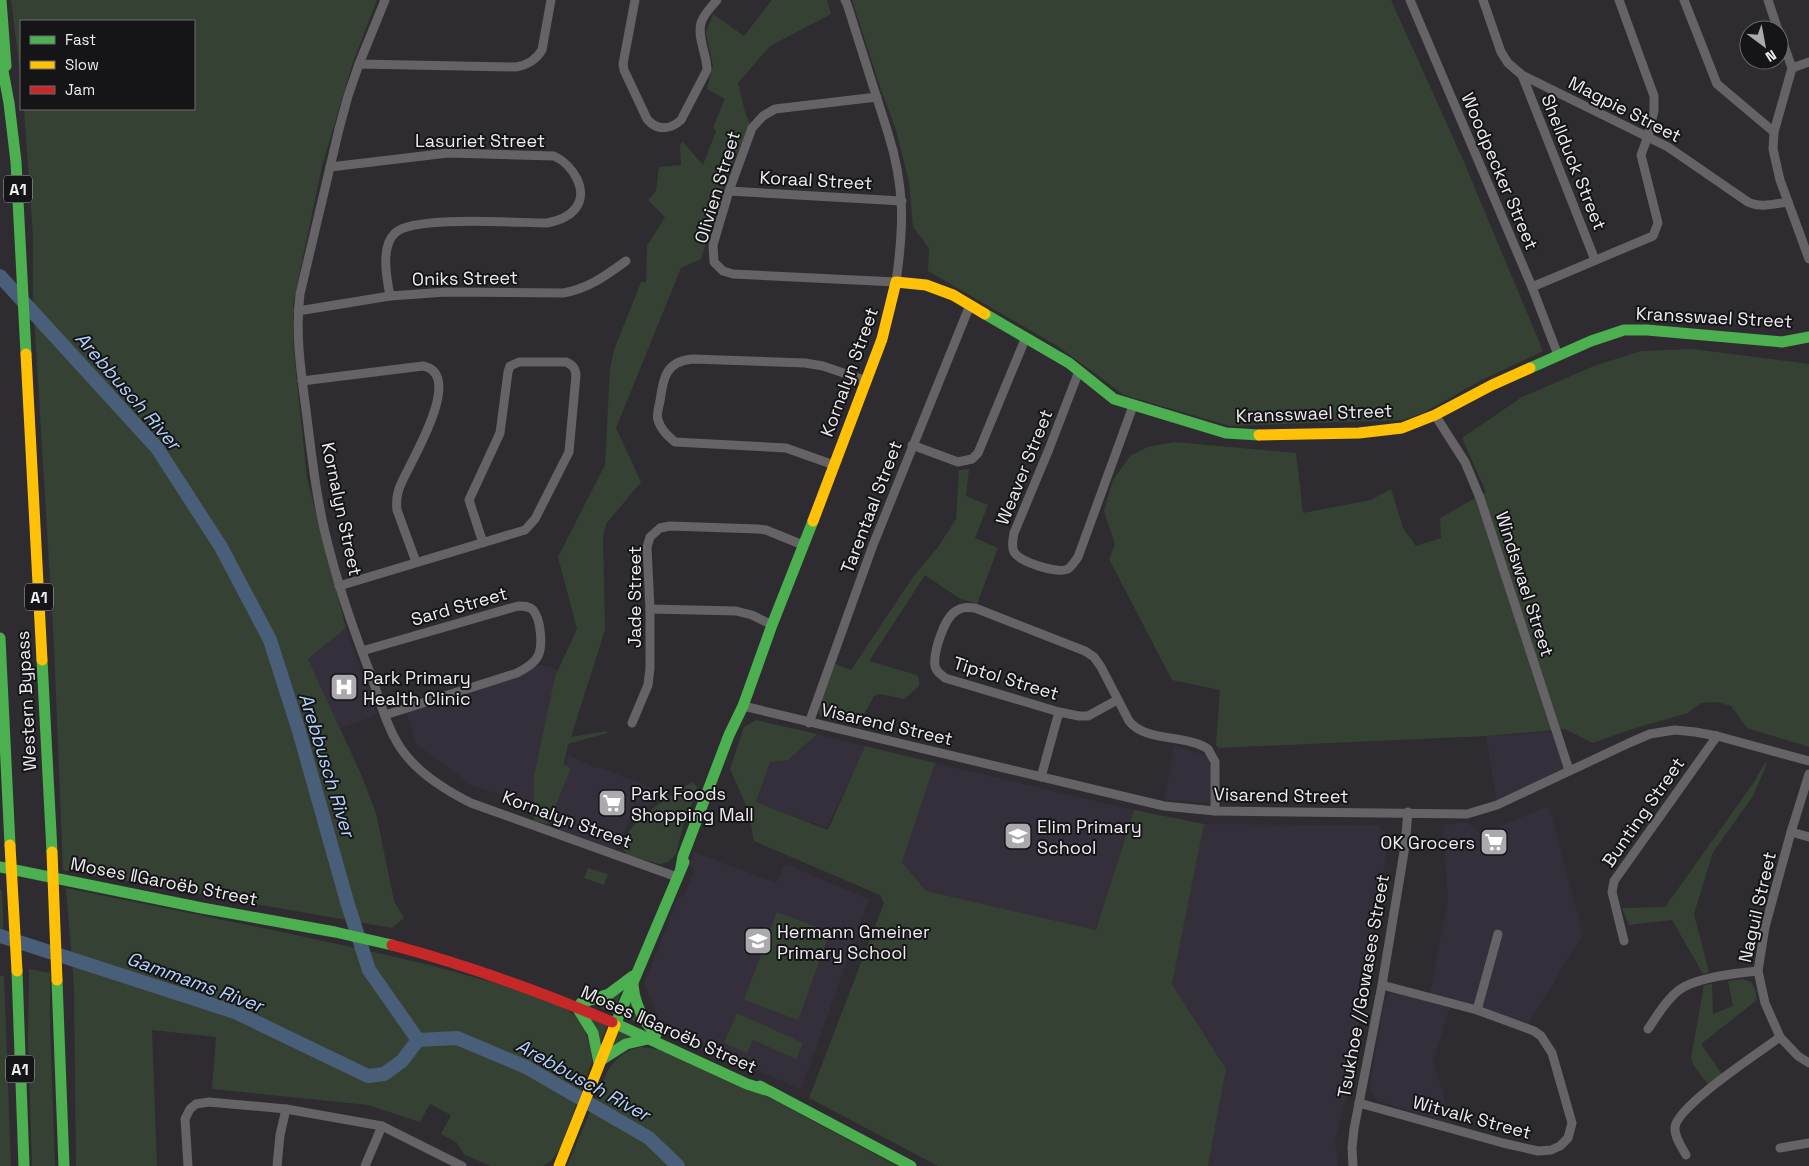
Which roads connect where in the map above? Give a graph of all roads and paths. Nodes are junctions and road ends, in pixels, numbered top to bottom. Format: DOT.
graph roads {
  1 [pos="1,0"];
  2 [pos="385,0"];
  3 [pos="551,0"];
  4 [pos="635,0"];
  5 [pos="717,0"];
  6 [pos="845,0"];
  7 [pos="1410,0"];
  8 [pos="1483,0"];
  9 [pos="1619,0"];
  10 [pos="1684,0"];
  11 [pos="1768,0"];
  12 [pos="1775,20"];
  13 [pos="0,55"];
  14 [pos="1789,59"];
  15 [pos="1809,62"];
  16 [pos="359,64"];
  17 [pos="1792,68"];
  18 [pos="1522,75"];
  19 [pos="876,97"];
  20 [pos="9,103"];
  21 [pos="1774,132"];
  22 [pos="1648,136"];
  23 [pos="330,167"];
  24 [pos="729,191"];
  25 [pos="902,201"];
  26 [pos="1788,202"];
  27 [pos="1809,258"];
  28 [pos="1595,260"];
  29 [pos="626,261"];
  30 [pos="896,282"];
  31 [pos="1532,287"];
  32 [pos="390,296"];
  33 [pos="970,305"];
  34 [pos="298,311"];
  35 [pos="1026,337"];
  36 [pos="1809,337"];
  37 [pos="1558,355"];
  38 [pos="1079,371"];
  39 [pos="302,381"];
  40 [pos="867,381"];
  41 [pos="1132,406"];
  42 [pos="1435,416"];
  43 [pos="912,445"];
  44 [pos="834,465"];
  45 [pos="483,543"];
  46 [pos="803,545"];
  47 [pos="416,562"];
  48 [pos="339,586"];
  49 [pos="650,609"];
  50 [pos="772,625"];
  51 [pos="0,638"];
  52 [pos="362,651"];
  53 [pos="1117,700"];
  54 [pos="741,712"];
  55 [pos="1059,712"];
  56 [pos="385,714"];
  57 [pos="810,723"];
  58 [pos="632,724"];
  59 [pos="1717,736"];
  60 [pos="1809,761"];
  61 [pos="1569,770"];
  62 [pos="1809,774"];
  63 [pos="1041,776"];
  64 [pos="1215,811"];
  65 [pos="1408,812"];
  66 [pos="1791,832"];
  67 [pos="1809,837"];
  68 [pos="0,867"];
  69 [pos="679,872"];
  70 [pos="1498,934"];
  71 [pos="1624,941"];
  72 [pos="1758,971"];
  73 [pos="635,977"];
  74 [pos="1382,985"];
  75 [pos="579,1005"];
  76 [pos="1477,1010"];
  77 [pos="617,1020"];
  78 [pos="1648,1029"];
  79 [pos="652,1036"];
  80 [pos="1780,1037"];
  81 [pos="600,1062"];
  82 [pos="1809,1063"];
  83 [pos="1359,1103"];
  84 [pos="286,1110"];
  85 [pos="382,1126"];
  86 [pos="1809,1143"];
  87 [pos="1780,1148"];
  88 [pos="1686,1155"];
  89 [pos="458,1165"];
  90 [pos="24,1166"];
  91 [pos="64,1166"];
  92 [pos="188,1166"];
  93 [pos="277,1166"];
  94 [pos="366,1166"];
  95 [pos="559,1166"];
  96 [pos="911,1166"];
  97 [pos="1353,1166"];
  1 -- 20 [label="main road"];
  2 -- 16 [label="street, Kornalyn Street"];
  3 -- 16 [label="street"];
  4 -- 5 [label="street"];
  6 -- 19 [label="street, Kornalyn Street"];
  7 -- 31 [label="street, Woodpecker Street"];
  8 -- 18 [label="street, Magpie Street"];
  9 -- 22 [label="street"];
  10 -- 21 [label="street"];
  11 -- 12 [label="street"];
  13 -- 20 [label="main road, Western Bypass / A1"];
  14 -- 17 [label="street"];
  15 -- 17 [label="street"];
  16 -- 23 [label="street, Kornalyn Street"];
  17 -- 21 [label="street"];
  18 -- 22 [label="street, Magpie Street"];
  18 -- 28 [label="street, Shellduck Street"];
  19 -- 24 [label="street, Olivien Street"];
  19 -- 25 [label="street, Kornalyn Street"];
  20 -- 91 [label="main road, Western Bypass / A1, bridge"];
  21 -- 26 [label="street"];
  22 -- 26 [label="street, Magpie Street"];
  22 -- 28 [label="street"];
  23 -- 32 [label="street, Lasuriet Street"];
  23 -- 34 [label="street, Kornalyn Street"];
  24 -- 25 [label="street, Koraal Street"];
  24 -- 30 [label="street, Olivien Street"];
  25 -- 30 [label="street, Kornalyn Street"];
  26 -- 27 [label="street"];
  28 -- 31 [label="street"];
  29 -- 32 [label="street, Oniks Street"];
  30 -- 33 [label="main road, Kransswael Street"];
  30 -- 40 [label="main road, Kornalyn Street"];
  31 -- 37 [label="street, Woodpecker Street"];
  32 -- 34 [label="street, Oniks Street"];
  33 -- 35 [label="main road, Kransswael Street"];
  33 -- 43 [label="street, Tarentaal Street"];
  34 -- 39 [label="street, Kornalyn Street"];
  35 -- 38 [label="main road, Kransswael Street"];
  35 -- 43 [label="street"];
  36 -- 37 [label="main road, Kransswael Street"];
  37 -- 42 [label="main road, Kransswael Street"];
  38 -- 41 [label="main road, Kransswael Street"];
  38 -- 41 [label="street, Weaver Street"];
  39 -- 47 [label="street"];
  39 -- 48 [label="street, Kornalyn Street"];
  40 -- 44 [label="main road, Kornalyn Street"];
  40 -- 44 [label="street"];
  41 -- 42 [label="main road, Kransswael Street"];
  42 -- 61 [label="street, Windswael Street"];
  43 -- 57 [label="street, Tarentaal Street"];
  44 -- 46 [label="main road, Kornalyn Street"];
  45 -- 45 [label="street"];
  45 -- 47 [label="street"];
  46 -- 49 [label="street, Jade Street"];
  46 -- 50 [label="main road, Kornalyn Street"];
  47 -- 48 [label="street"];
  48 -- 52 [label="street, Kornalyn Street"];
  49 -- 50 [label="street"];
  49 -- 58 [label="street, Jade Street"];
  50 -- 54 [label="main road, Kornalyn Street"];
  51 -- 90 [label="main road, Western Bypass / A1, bridge"];
  52 -- 56 [label="street, Kornalyn Street"];
  52 -- 56 [label="street, Sard Street"];
  53 -- 55 [label="street, Tiptol Street"];
  53 -- 55 [label="street, Tiptol Street"];
  53 -- 64 [label="street, Tiptol Street"];
  54 -- 57 [label="street, Visarend Street"];
  54 -- 69 [label="main road, Kornalyn Street"];
  55 -- 63 [label="street"];
  56 -- 69 [label="street, Kornalyn Street"];
  57 -- 63 [label="street, Visarend Street"];
  59 -- 60 [label="street, Visarend Street"];
  59 -- 61 [label="street, Visarend Street"];
  59 -- 71 [label="street, Bunting Street"];
  61 -- 65 [label="street, Visarend Street"];
  62 -- 66 [label="street, Naguil Street"];
  63 -- 64 [label="street, Visarend Street"];
  64 -- 65 [label="street, Visarend Street"];
  65 -- 74 [label="street, Tsukhoe //Gowases Street"];
  66 -- 67 [label="street"];
  66 -- 72 [label="street, Naguil Street"];
  68 -- 75 [label="main road, Moses ǁGaroëb Street"];
  69 -- 73 [label="main road, Kornalyn Street"];
  70 -- 76 [label="street"];
  72 -- 78 [label="street"];
  72 -- 80 [label="street, Naguil Street"];
  73 -- 75 [label="main road"];
  73 -- 77 [label="main road, Kornalyn Street"];
  73 -- 79 [label="main road"];
  74 -- 76 [label="street, Witvalk Street"];
  74 -- 83 [label="street, Tsukhoe //Gowases Street"];
  75 -- 77 [label="main road, Moses ǁGaroëb Street"];
  75 -- 81 [label="main road"];
  76 -- 83 [label="street, Witvalk Street"];
  77 -- 79 [label="main road, Moses ǁGaroëb Street"];
  77 -- 81 [label="main road, Kornalyn Street"];
  79 -- 81 [label="main road"];
  79 -- 96 [label="main road, Moses ǁGaroëb Street"];
  80 -- 82 [label="street, Naguil Street"];
  80 -- 88 [label="street"];
  81 -- 95 [label="main road, Kornalyn Street"];
  83 -- 97 [label="street, Tsukhoe //Gowases Street"];
  84 -- 85 [label="street"];
  84 -- 92 [label="street"];
  84 -- 93 [label="street"];
  85 -- 89 [label="street"];
  85 -- 94 [label="street"];
  86 -- 87 [label="street"];
}
